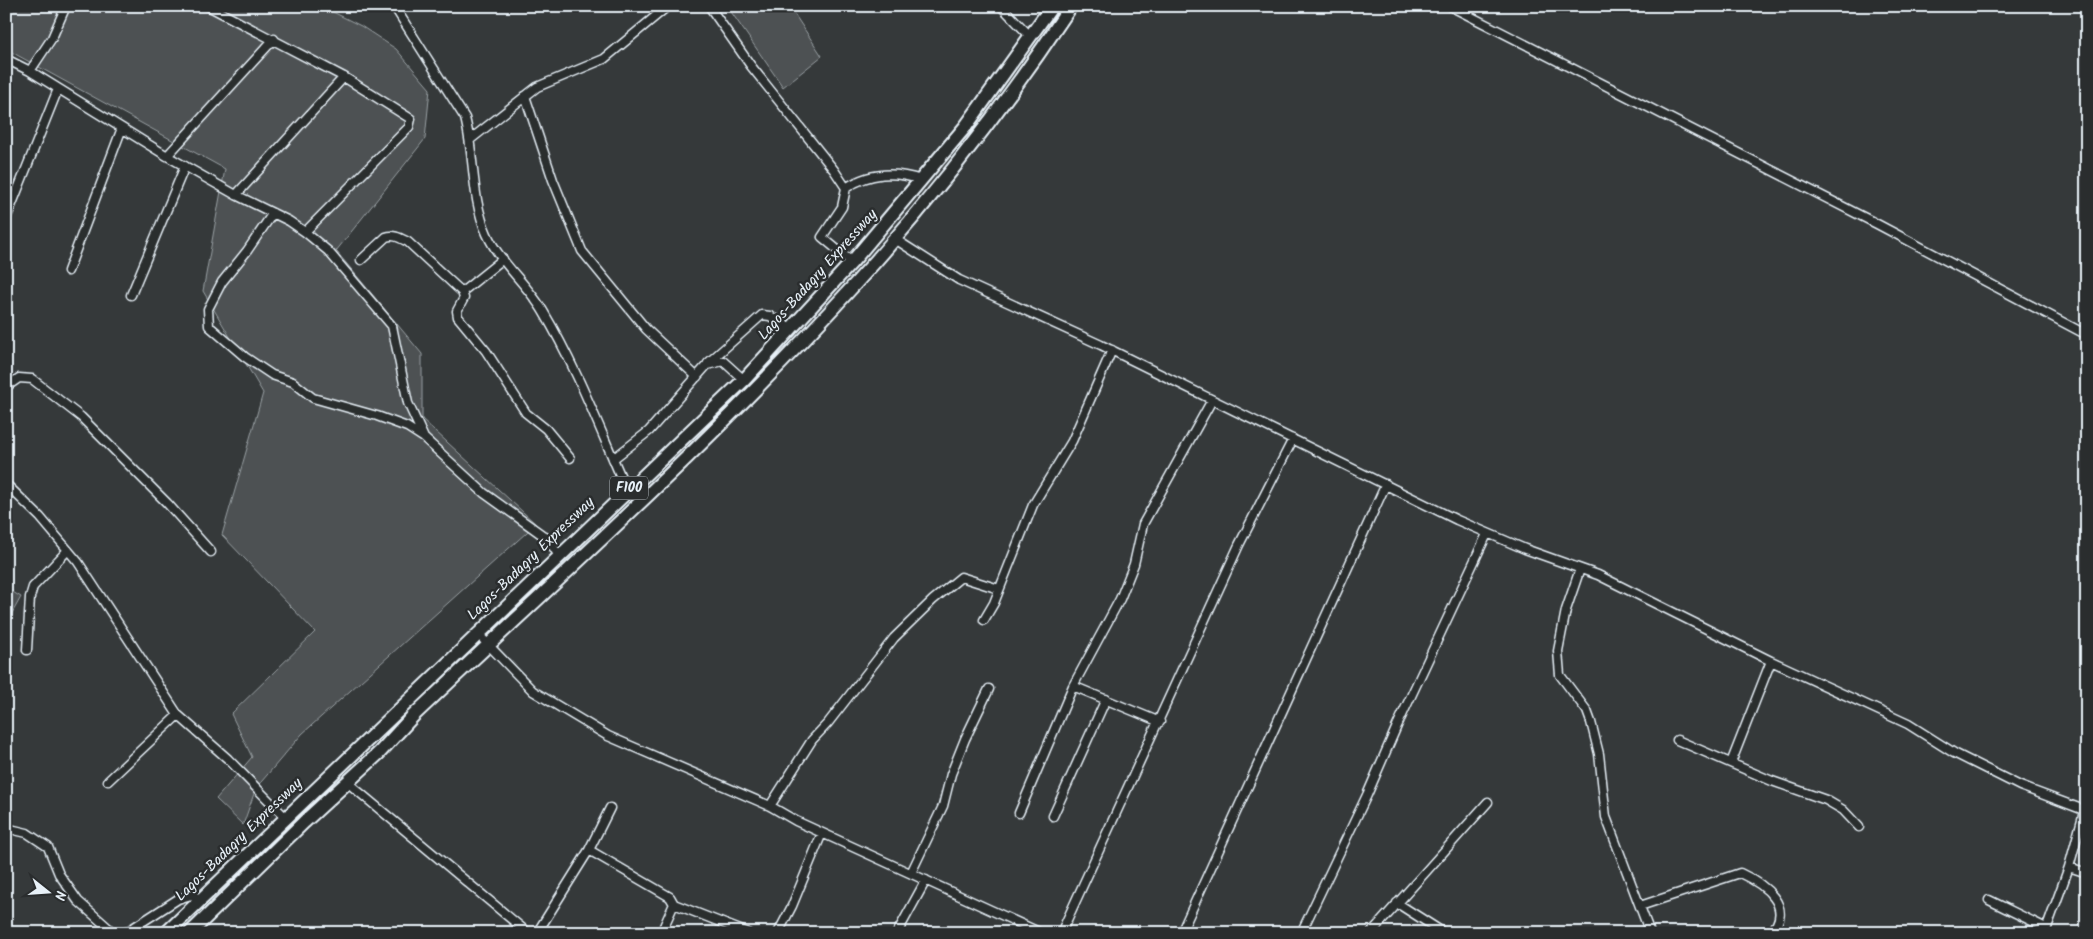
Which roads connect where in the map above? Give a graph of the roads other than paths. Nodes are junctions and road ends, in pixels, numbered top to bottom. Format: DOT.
graph roads {
  1 [pos="66,6"];
  2 [pos="208,6"];
  3 [pos="394,6"];
  4 [pos="668,6"];
  5 [pos="708,6"];
  6 [pos="1001,6"];
  7 [pos="1052,6"];
  8 [pos="1071,6"];
  9 [pos="1450,6"];
  10 [pos="1031,37"];
  11 [pos="274,39"];
  12 [pos="6,59"];
  13 [pos="30,71"];
  14 [pos="344,77"];
  15 [pos="58,89"];
  16 [pos="525,96"];
  17 [pos="122,128"];
  18 [pos="471,139"];
  19 [pos="167,156"];
  20 [pos="185,166"];
  21 [pos="922,180"];
  22 [pos="846,188"];
  23 [pos="236,195"];
  24 [pos="273,214"];
  25 [pos="6,219"];
  26 [pos="305,232"];
  27 [pos="895,239"];
  28 [pos="503,259"];
  29 [pos="361,260"];
  30 [pos="852,262"];
  31 [pos="68,271"];
  32 [pos="462,292"];
  33 [pos="131,295"];
  34 [pos="791,329"];
  35 [pos="2087,334"];
  36 [pos="1112,350"];
  37 [pos="706,364"];
  38 [pos="697,377"];
  39 [pos="744,380"];
  40 [pos="6,387"];
  41 [pos="1212,400"];
  42 [pos="424,438"];
  43 [pos="1293,439"];
  44 [pos="570,458"];
  45 [pos="612,459"];
  46 [pos="6,484"];
  47 [pos="1386,484"];
  48 [pos="627,490"];
  49 [pos="1487,534"];
  50 [pos="68,550"];
  51 [pos="211,552"];
  52 [pos="559,556"];
  53 [pos="1580,569"];
  54 [pos="999,589"];
  55 [pos="984,620"];
  56 [pos="477,633"];
  57 [pos="488,645"];
  58 [pos="27,650"];
  59 [pos="1770,661"];
  60 [pos="1073,686"];
  61 [pos="989,688"];
  62 [pos="1106,699"];
  63 [pos="178,715"];
  64 [pos="1160,722"];
  65 [pos="1677,740"];
  66 [pos="1731,763"];
  67 [pos="108,781"];
  68 [pos="347,782"];
  69 [pos="2087,801"];
  70 [pos="1488,802"];
  71 [pos="770,806"];
  72 [pos="610,808"];
  73 [pos="2084,810"];
  74 [pos="1019,813"];
  75 [pos="1053,816"];
  76 [pos="286,818"];
  77 [pos="1859,827"];
  78 [pos="6,828"];
  79 [pos="822,832"];
  80 [pos="590,850"];
  81 [pos="2069,867"];
  82 [pos="911,873"];
  83 [pos="2087,873"];
  84 [pos="926,880"];
  85 [pos="201,899"];
  86 [pos="1989,900"];
  87 [pos="1397,903"];
  88 [pos="674,904"];
  89 [pos="1640,906"];
  90 [pos="2046,930"];
  91 [pos="114,933"];
  92 [pos="125,933"];
  93 [pos="166,933"];
  94 [pos="190,933"];
  95 [pos="528,933"];
  96 [pos="536,933"];
  97 [pos="660,933"];
  98 [pos="748,933"];
  99 [pos="778,933"];
  100 [pos="897,933"];
  101 [pos="1041,933"];
  102 [pos="1061,933"];
  103 [pos="1181,933"];
  104 [pos="1301,933"];
  105 [pos="1370,933"];
  106 [pos="1444,933"];
  107 [pos="1650,933"];
  108 [pos="1770,933"];
  1 -- 13 [label="street"];
  2 -- 11 [label="street"];
  3 -- 18 [label="street"];
  4 -- 16 [label="street"];
  5 -- 22 [label="street"];
  6 -- 10 [label="street"];
  7 -- 10 [label="highway, Lagos-Badagry Expressway / F100"];
  8 -- 27 [label="highway, F100"];
  9 -- 35 [label="street"];
  10 -- 21 [label="highway, Lagos-Badagry Expressway / F100"];
  11 -- 14 [label="street"];
  11 -- 19 [label="street"];
  12 -- 13 [label="street"];
  13 -- 15 [label="street"];
  14 -- 23 [label="street"];
  14 -- 26 [label="street"];
  15 -- 17 [label="street"];
  15 -- 25 [label="street"];
  16 -- 18 [label="street"];
  16 -- 38 [label="street"];
  17 -- 19 [label="street"];
  17 -- 31 [label="street"];
  18 -- 28 [label="street"];
  19 -- 20 [label="street"];
  20 -- 23 [label="street"];
  20 -- 33 [label="street"];
  21 -- 22 [label="street"];
  21 -- 30 [label="highway, Lagos-Badagry Expressway / F100"];
  22 -- 30 [label="street"];
  23 -- 24 [label="street"];
  24 -- 26 [label="street"];
  24 -- 42 [label="street"];
  26 -- 42 [label="street"];
  27 -- 36 [label="street"];
  27 -- 57 [label="highway, F100"];
  28 -- 32 [label="street"];
  28 -- 45 [label="street"];
  29 -- 32 [label="street"];
  30 -- 34 [label="highway, Lagos-Badagry Expressway / F100"];
  32 -- 44 [label="street"];
  34 -- 37 [label="street"];
  34 -- 39 [label="highway, Lagos-Badagry Expressway / F100"];
  36 -- 41 [label="street"];
  36 -- 54 [label="street"];
  37 -- 38 [label="street"];
  37 -- 39 [label="street"];
  38 -- 45 [label="street"];
  39 -- 48 [label="highway, Lagos-Badagry Expressway / F100"];
  40 -- 51 [label="street"];
  41 -- 43 [label="street"];
  41 -- 60 [label="street"];
  42 -- 52 [label="street"];
  43 -- 47 [label="street"];
  43 -- 64 [label="street"];
  45 -- 48 [label="street"];
  46 -- 50 [label="street"];
  47 -- 49 [label="street"];
  47 -- 103 [label="street"];
  48 -- 52 [label="highway, Lagos-Badagry Expressway / F100"];
  49 -- 53 [label="street"];
  49 -- 104 [label="street"];
  50 -- 58 [label="street"];
  50 -- 63 [label="street"];
  52 -- 56 [label="highway, Lagos-Badagry Expressway / F100"];
  53 -- 59 [label="street"];
  53 -- 89 [label="street"];
  54 -- 55 [label="street"];
  54 -- 71 [label="street"];
  56 -- 57 [label="street"];
  56 -- 76 [label="highway, Lagos-Badagry Expressway / F100"];
  57 -- 68 [label="highway, F100"];
  57 -- 71 [label="street"];
  59 -- 66 [label="street"];
  59 -- 73 [label="street"];
  60 -- 62 [label="street"];
  60 -- 74 [label="street"];
  61 -- 82 [label="street"];
  62 -- 64 [label="street"];
  62 -- 75 [label="street"];
  63 -- 67 [label="street"];
  63 -- 76 [label="street"];
  64 -- 102 [label="street"];
  65 -- 66 [label="street"];
  66 -- 77 [label="street"];
  68 -- 94 [label="highway, F100"];
  68 -- 95 [label="street"];
  69 -- 73 [label="street"];
  70 -- 87 [label="street"];
  71 -- 79 [label="street"];
  72 -- 80 [label="street"];
  73 -- 81 [label="street"];
  76 -- 85 [label="highway, Lagos-Badagry Expressway / F100"];
  78 -- 91 [label="street"];
  79 -- 82 [label="street"];
  79 -- 99 [label="street"];
  80 -- 88 [label="street"];
  80 -- 96 [label="street"];
  81 -- 83 [label="street"];
  81 -- 90 [label="street"];
  82 -- 84 [label="street"];
  84 -- 100 [label="street"];
  84 -- 101 [label="street"];
  85 -- 92 [label="street"];
  85 -- 93 [label="highway, Lagos-Badagry Expressway / F100"];
  86 -- 90 [label="street"];
  87 -- 105 [label="street"];
  87 -- 106 [label="street"];
  88 -- 97 [label="street"];
  88 -- 98 [label="street"];
  89 -- 107 [label="street"];
  89 -- 108 [label="street"];
}
